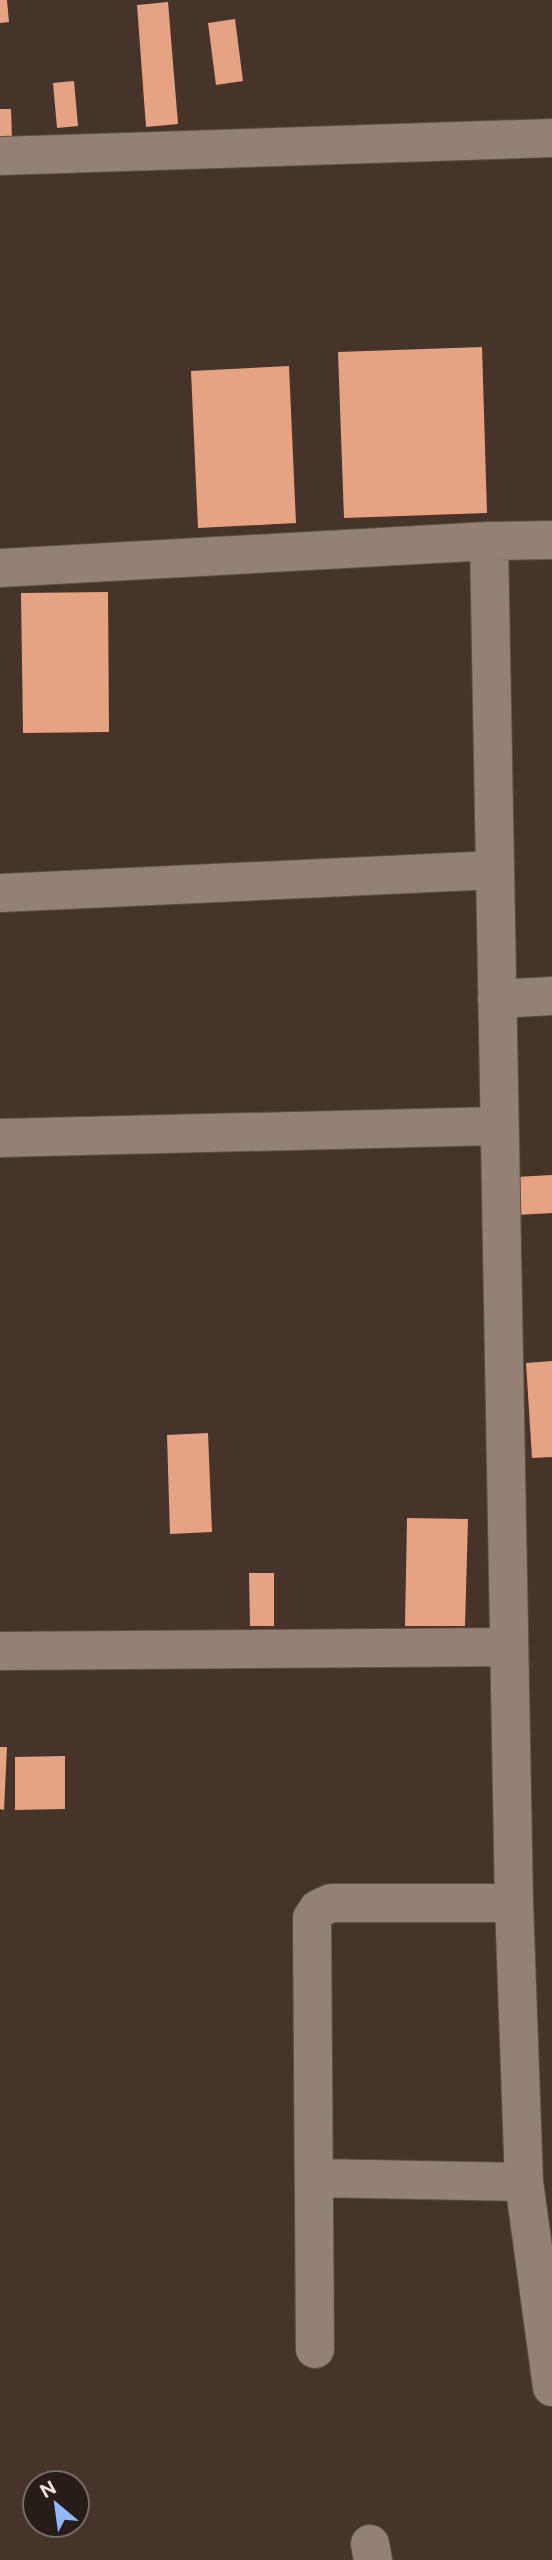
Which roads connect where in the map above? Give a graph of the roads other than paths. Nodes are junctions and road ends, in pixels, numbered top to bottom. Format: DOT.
graph roads {
  1 [pos="552,138"];
  2 [pos="0,156"];
  3 [pos="552,540"];
  4 [pos="489,541"];
  5 [pos="0,568"];
  6 [pos="495,870"];
  7 [pos="0,894"];
  8 [pos="552,996"];
  9 [pos="498,999"];
  10 [pos="499,1126"];
  11 [pos="0,1138"];
  12 [pos="509,1647"];
  13 [pos="0,1651"];
  14 [pos="514,1903"];
  15 [pos="314,2178"];
  16 [pos="524,2182"];
  17 [pos="315,2349"];
  18 [pos="552,2387"];
  1 -- 2 [label="street"];
  3 -- 4 [label="street"];
  4 -- 5 [label="street"];
  4 -- 6 [label="street"];
  6 -- 7 [label="street"];
  6 -- 9 [label="street"];
  8 -- 9 [label="street"];
  9 -- 10 [label="street"];
  10 -- 11 [label="street"];
  10 -- 12 [label="street"];
  12 -- 13 [label="street"];
  12 -- 14 [label="street"];
  14 -- 15 [label="street"];
  14 -- 16 [label="street"];
  15 -- 16 [label="street"];
  15 -- 17 [label="street"];
  16 -- 18 [label="street"];
}
